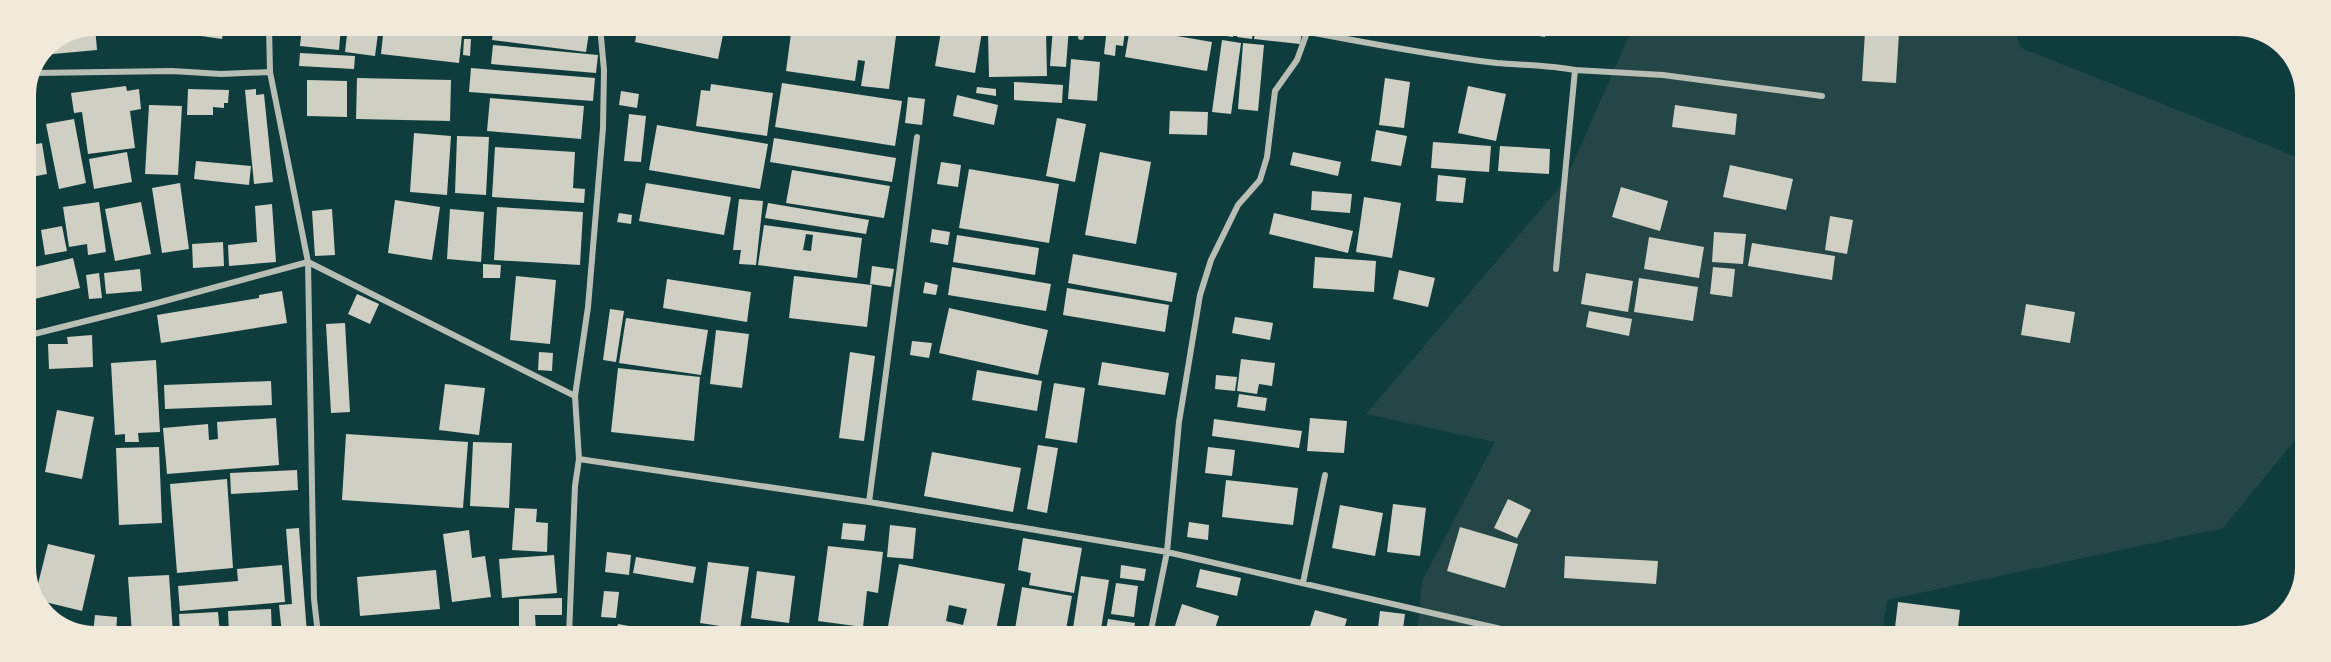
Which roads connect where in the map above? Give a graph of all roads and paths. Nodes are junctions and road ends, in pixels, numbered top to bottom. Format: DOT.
graph roads {
  1 [pos="269,36"];
  2 [pos="601,36"];
  3 [pos="1306,36"];
  4 [pos="1346,36"];
  5 [pos="1575,70"];
  6 [pos="270,72"];
  7 [pos="40,73"];
  8 [pos="1822,96"];
  9 [pos="917,137"];
  10 [pos="308,262"];
  11 [pos="1556,269"];
  12 [pos="36,334"];
  13 [pos="575,396"];
  14 [pos="579,459"];
  15 [pos="1324,475"];
  16 [pos="869,502"];
  17 [pos="1167,552"];
  18 [pos="1303,584"];
  19 [pos="317,626"];
  20 [pos="570,626"];
  21 [pos="1152,626"];
  22 [pos="1488,626"];
  1 -- 6 [label="street"];
  2 -- 13 [label="street"];
  3 -- 17 [label="street"];
  4 -- 5 [label="street"];
  5 -- 8 [label="street"];
  5 -- 11 [label="street"];
  6 -- 7 [label="street"];
  6 -- 10 [label="street"];
  9 -- 16 [label="street"];
  10 -- 12 [label="street"];
  10 -- 13 [label="street"];
  10 -- 19 [label="street"];
  13 -- 14 [label="street"];
  14 -- 16 [label="street"];
  14 -- 20 [label="street"];
  15 -- 18 [label="street"];
  16 -- 17 [label="street"];
  17 -- 18 [label="street"];
  17 -- 21 [label="street"];
  18 -- 22 [label="street"];
}
